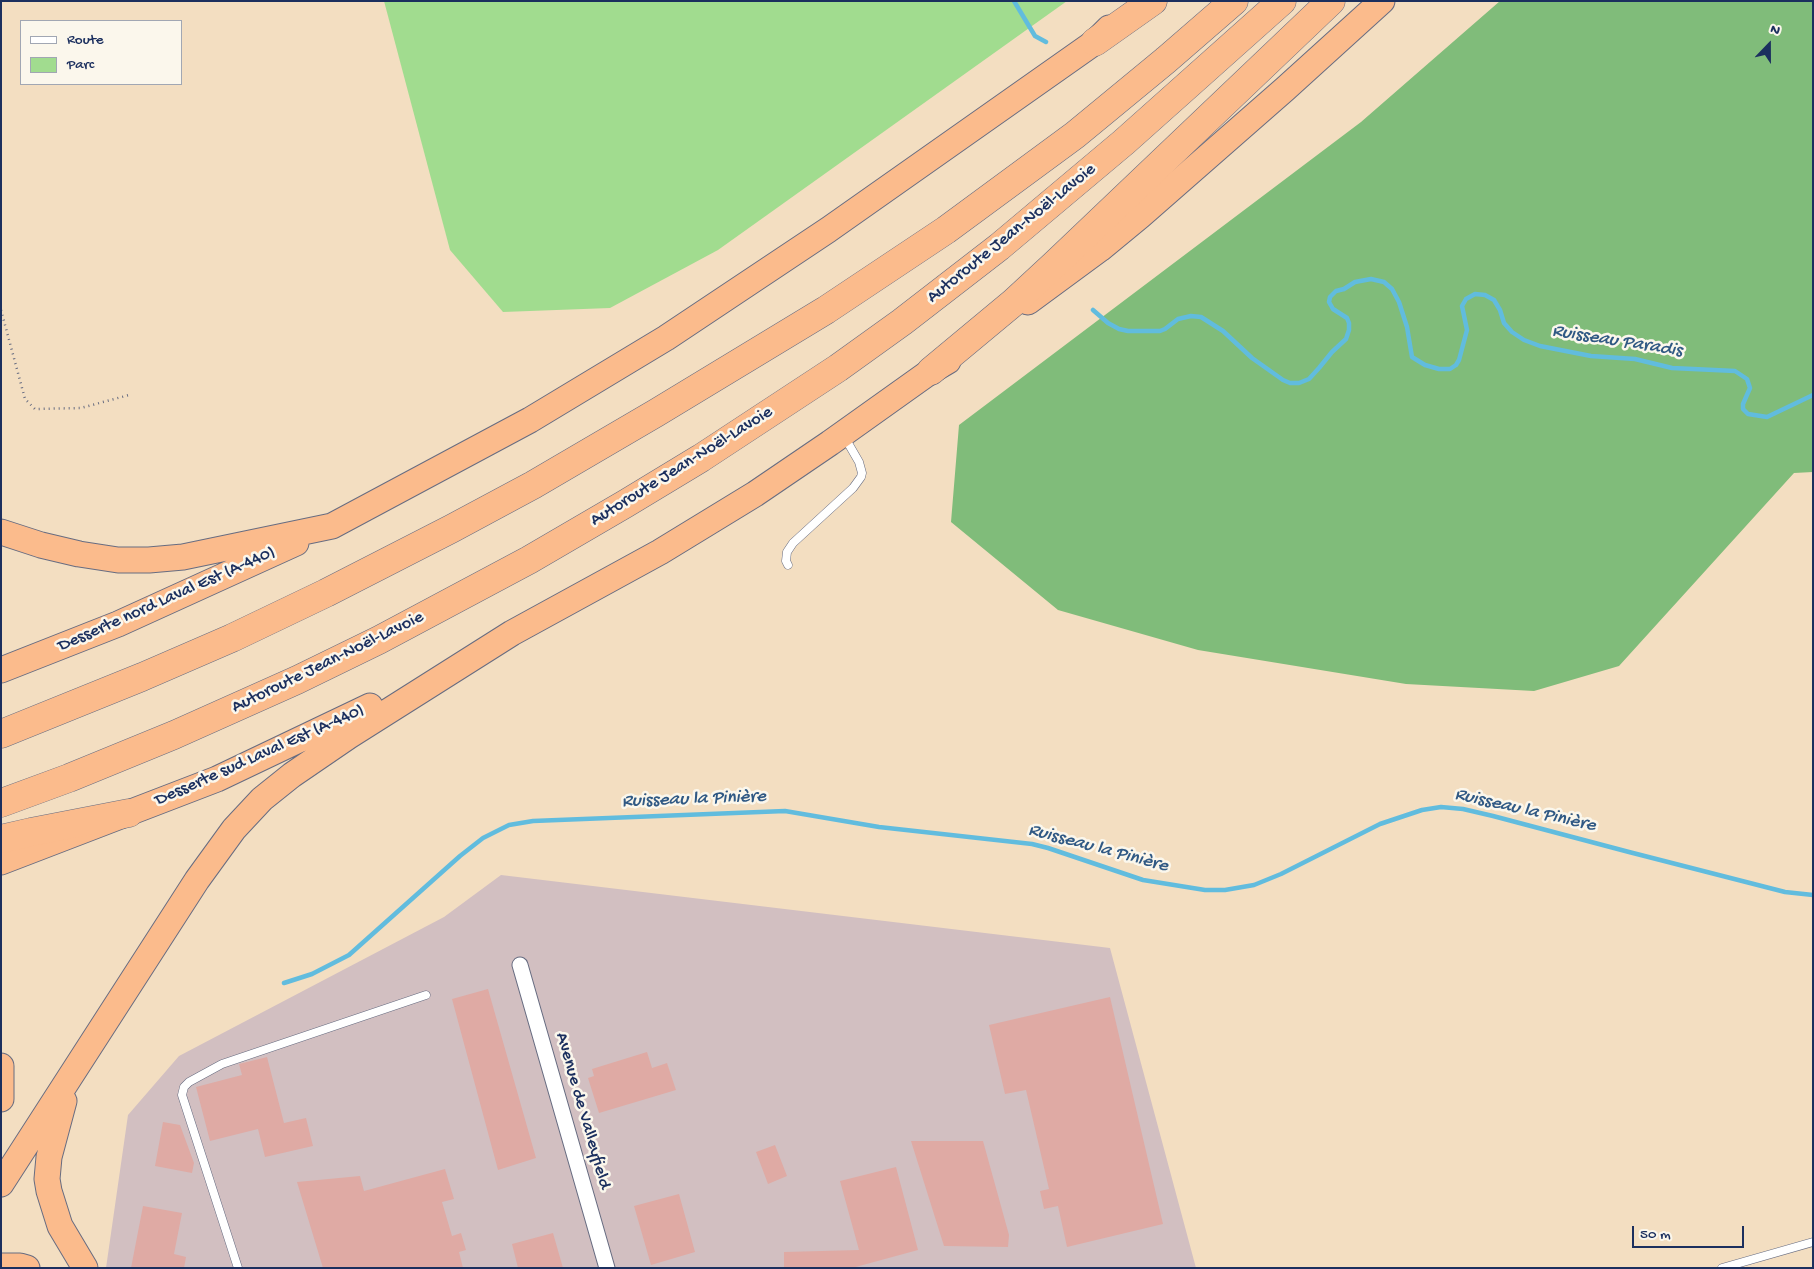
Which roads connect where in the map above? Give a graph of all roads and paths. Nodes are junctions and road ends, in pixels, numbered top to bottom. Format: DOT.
graph roads {
  1 [pos="1136,1"];
  2 [pos="1153,1"];
  3 [pos="1234,1"];
  4 [pos="1282,1"];
  5 [pos="1331,1"];
  6 [pos="1382,1"];
  7 [pos="1095,42"];
  8 [pos="1,310"];
  9 [pos="931,371"];
  10 [pos="129,395"];
  11 [pos="843,434"];
  12 [pos="332,526"];
  13 [pos="1,532"];
  14 [pos="788,565"];
  15 [pos="512,634"];
  16 [pos="1,670"];
  17 [pos="1,734"];
  18 [pos="1,803"];
  19 [pos="129,813"];
  20 [pos="1,839"];
  21 [pos="1,862"];
  22 [pos="520,965"];
  23 [pos="426,995"];
  24 [pos="1,1066"];
  25 [pos="71,1077"];
  26 [pos="1,1099"];
  27 [pos="1,1184"];
  28 [pos="1813,1242"];
  29 [pos="1,1266"];
  30 [pos="27,1268"];
  31 [pos="85,1268"];
  32 [pos="238,1268"];
  33 [pos="607,1268"];
  34 [pos="1722,1268"];
  1 -- 7 [label="highway"];
  2 -- 7 [label="highway"];
  3 -- 17 [label="highway"];
  4 -- 18 [label="highway, Autoroute Jean-Noël-Lavoie"];
  5 -- 9 [label="highway"];
  6 -- 9 [label="highway"];
  7 -- 12 [label="highway"];
  8 -- 10 [label="path"];
  9 -- 11 [label="highway"];
  11 -- 14 [label="lane"];
  11 -- 15 [label="highway"];
  12 -- 13 [label="highway"];
  12 -- 16 [label="highway, Desserte nord Laval Est (A-440)"];
  15 -- 19 [label="highway, Desserte sud Laval Est (A-440)"];
  15 -- 25 [label="highway"];
  19 -- 20 [label="highway"];
  19 -- 21 [label="highway, Desserte sud Laval Est (A-440)"];
  22 -- 33 [label="street, Avenue de Valleyfield"];
  23 -- 32 [label="lane"];
  24 -- 26 [label="highway"];
  25 -- 27 [label="highway"];
  25 -- 31 [label="highway"];
  28 -- 34 [label="lane"];
  29 -- 30 [label="highway"];
}
